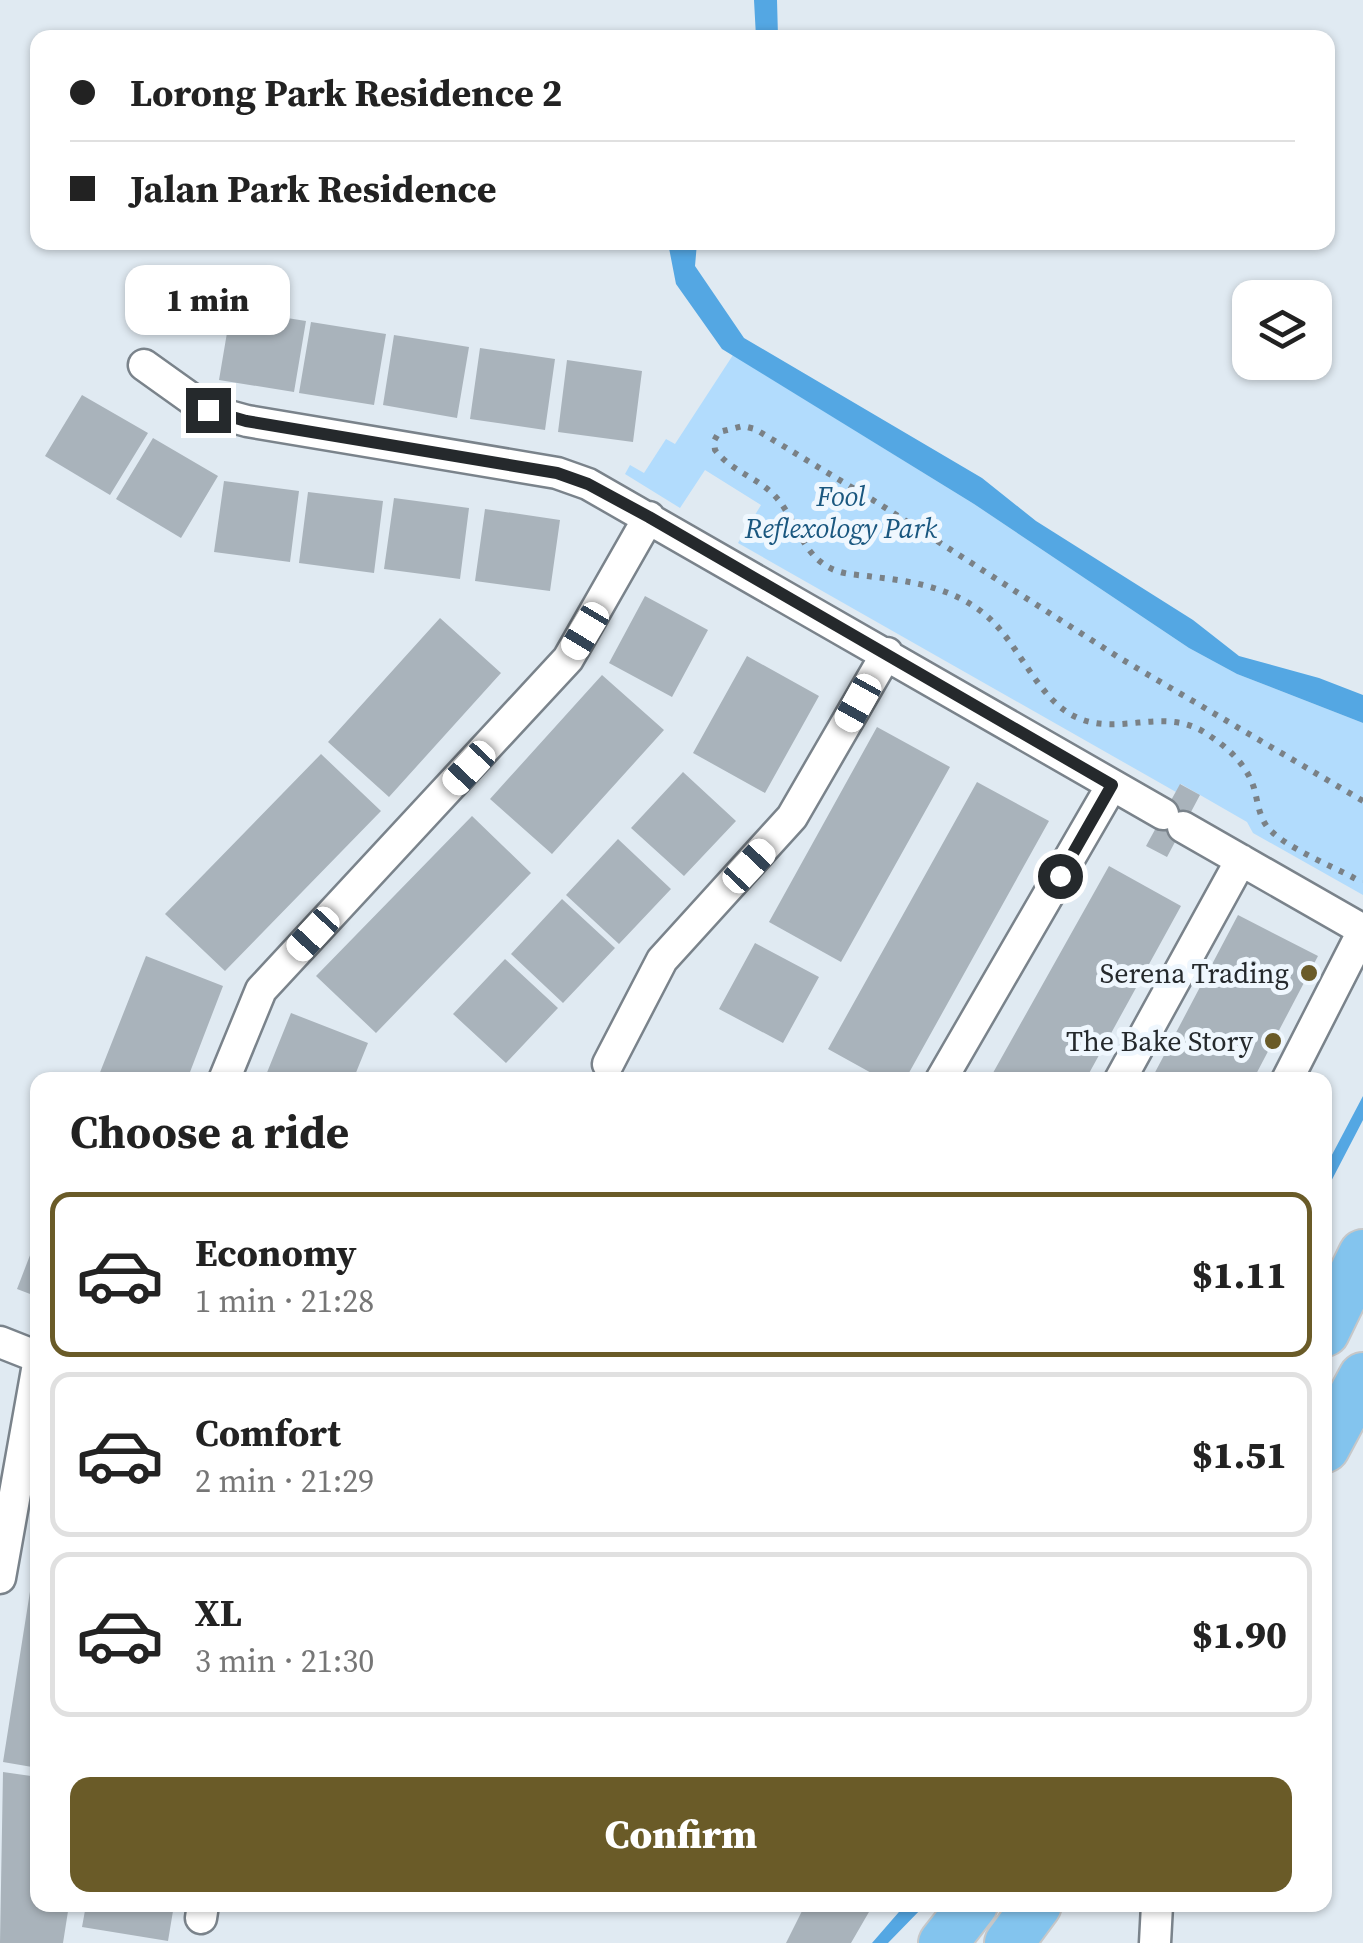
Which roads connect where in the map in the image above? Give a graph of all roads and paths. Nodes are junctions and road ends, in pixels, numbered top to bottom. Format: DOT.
graph roads {
  1 [pos="144,365"];
  2 [pos="649,517"];
  3 [pos="887,654"];
  4 [pos="1112,785"];
  5 [pos="1363,801"];
  6 [pos="1241,860"];
  7 [pos="1363,880"];
  8 [pos="1363,930"];
  9 [pos="608,1064"];
  10 [pos="227,1072"];
  11 [pos="946,1072"];
  12 [pos="1124,1072"];
  13 [pos="1290,1072"];
  14 [pos="1363,1254"];
  15 [pos="1332,1318"];
  16 [pos="0,1342"];
  17 [pos="30,1356"];
  18 [pos="1363,1377"];
  19 [pos="30,1406"];
  20 [pos="1332,1435"];
  21 [pos="0,1578"];
  22 [pos="967,1912"];
  23 [pos="1031,1912"];
  24 [pos="1156,1912"];
  25 [pos="943,1943"];
  26 [pos="1008,1943"];
  27 [pos="1155,1943"];
  1 -- 2 [label="street"];
  2 -- 3 [label="street"];
  2 -- 10 [label="street"];
  3 -- 4 [label="street"];
  3 -- 9 [label="street"];
  4 -- 6 [label="street"];
  4 -- 11 [label="street"];
  5 -- 7 [label="path"];
  6 -- 8 [label="street"];
  6 -- 12 [label="street"];
  8 -- 13 [label="street"];
  14 -- 15 [label="main road"];
  16 -- 17 [label="street"];
  18 -- 20 [label="main road"];
  19 -- 21 [label="street"];
  22 -- 25 [label="main road"];
  23 -- 26 [label="main road"];
  24 -- 27 [label="street"];
}
